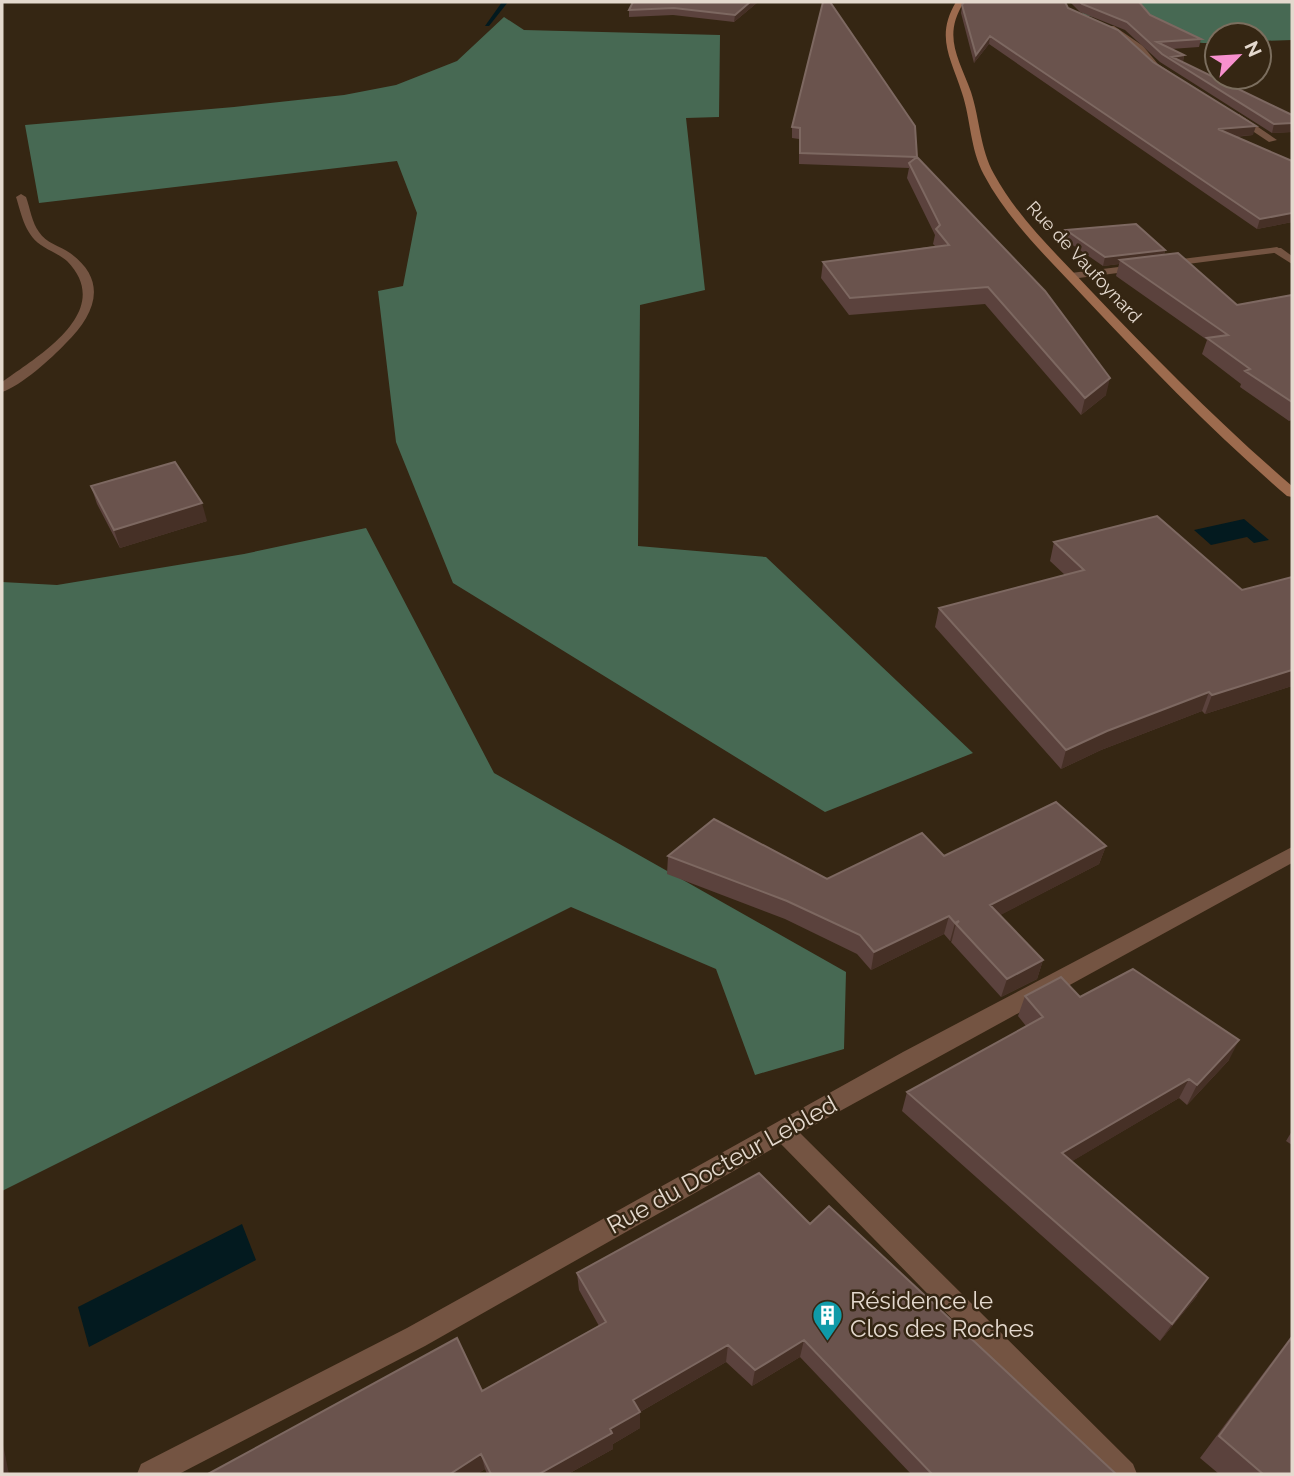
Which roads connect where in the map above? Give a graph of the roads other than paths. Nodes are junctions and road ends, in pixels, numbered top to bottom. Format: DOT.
graph roads {
  1 [pos="960,2"];
  2 [pos="1099,23"];
  3 [pos="1181,82"];
  4 [pos="1227,110"];
  5 [pos="1272,140"];
  6 [pos="21,197"];
  7 [pos="1292,261"];
  8 [pos="1071,276"];
  9 [pos="2,388"];
  10 [pos="1292,493"];
  11 [pos="1292,854"];
  12 [pos="783,1131"];
  13 [pos="151,1474"];
  14 [pos="1123,1474"];
  1 -- 8 [label="street, Rue de Vaufoynard"];
  2 -- 3 [label="street"];
  4 -- 5 [label="street"];
  6 -- 9 [label="street"];
  7 -- 8 [label="street"];
  8 -- 10 [label="street, Rue de Vaufoynard"];
  11 -- 12 [label="street, Rue du Docteur Lebled"];
  12 -- 13 [label="street, Rue du Docteur Lebled"];
  12 -- 14 [label="street"];
}
